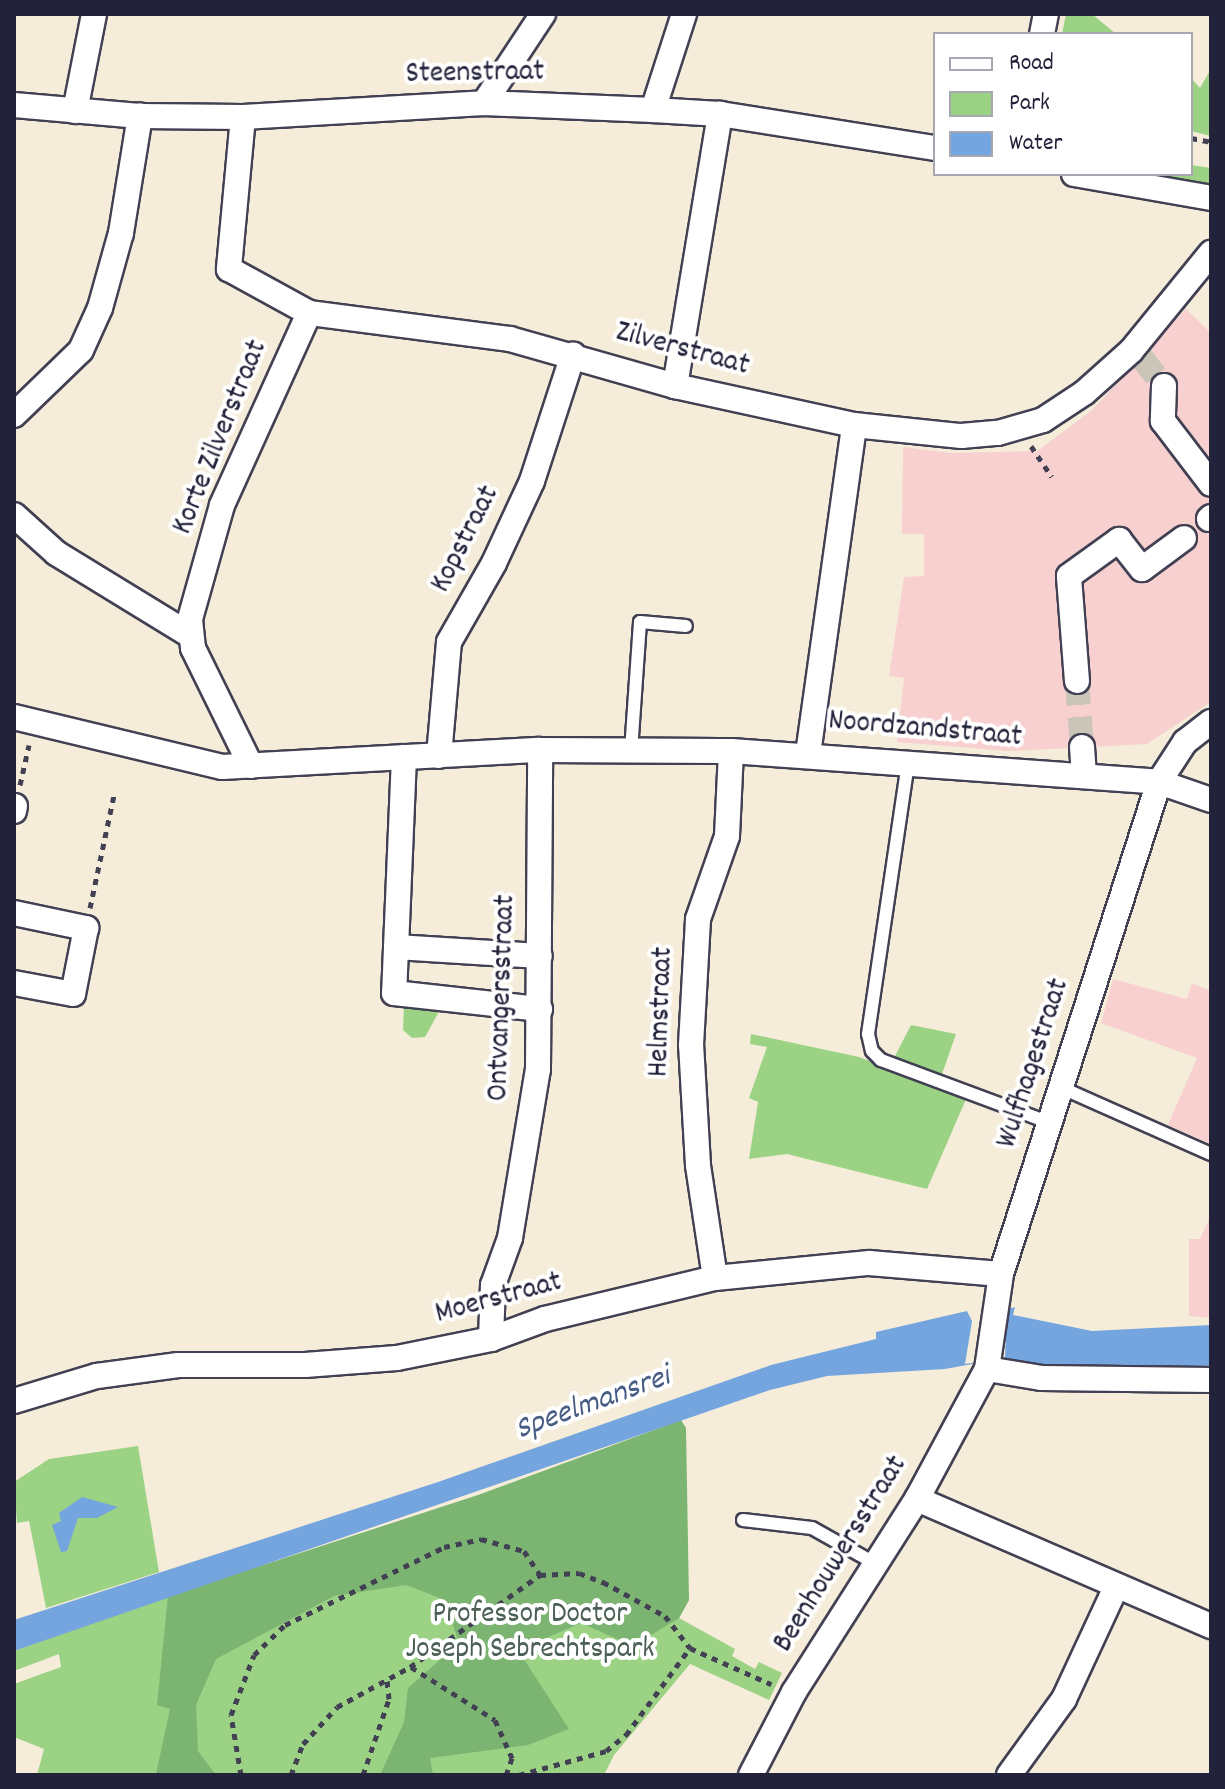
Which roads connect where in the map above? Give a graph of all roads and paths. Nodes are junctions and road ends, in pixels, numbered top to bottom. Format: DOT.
graph roads {
  1 [pos="94,14"];
  2 [pos="684,14"];
  3 [pos="540,22"];
  4 [pos="484,103"];
  5 [pos="14,105"];
  6 [pos="653,110"];
  7 [pos="75,111"];
  8 [pos="720,114"];
  9 [pos="140,116"];
  10 [pos="243,117"];
  11 [pos="933,148"];
  12 [pos="1085,176"];
  13 [pos="1211,198"];
  14 [pos="1211,253"];
  15 [pos="309,313"];
  16 [pos="573,355"];
  17 [pos="675,386"];
  18 [pos="1164,386"];
  19 [pos="14,415"];
  20 [pos="854,425"];
  21 [pos="1019,428"];
  22 [pos="1052,477"];
  23 [pos="1211,484"];
  24 [pos="14,515"];
  25 [pos="1184,538"];
  26 [pos="686,626"];
  27 [pos="190,635"];
  28 [pos="1077,681"];
  29 [pos="24,720"];
  30 [pos="1211,722"];
  31 [pos="1082,747"];
  32 [pos="540,750"];
  33 [pos="631,751"];
  34 [pos="731,751"];
  35 [pos="808,754"];
  36 [pos="439,756"];
  37 [pos="404,757"];
  38 [pos="908,763"];
  39 [pos="251,766"];
  40 [pos="1084,775"];
  41 [pos="1159,782"];
  42 [pos="114,795"];
  43 [pos="1211,800"];
  44 [pos="15,809"];
  45 [pos="14,913"];
  46 [pos="86,928"];
  47 [pos="396,947"];
  48 [pos="540,956"];
  49 [pos="14,983"];
  50 [pos="540,1009"];
  51 [pos="1062,1088"];
  52 [pos="1050,1123"];
  53 [pos="1211,1154"];
  54 [pos="1001,1274"];
  55 [pos="715,1278"];
  56 [pos="491,1339"];
  57 [pos="987,1365"];
  58 [pos="1211,1380"];
  59 [pos="14,1401"];
  60 [pos="917,1499"];
  61 [pos="743,1520"];
  62 [pos="876,1564"];
  63 [pos="540,1575"];
  64 [pos="1115,1589"];
  65 [pos="1211,1626"];
  66 [pos="690,1648"];
  67 [pos="410,1667"];
  68 [pos="387,1680"];
  69 [pos="794,1692"];
  70 [pos="241,1775"];
  71 [pos="291,1775"];
  72 [pos="363,1775"];
  73 [pos="506,1775"];
  74 [pos="519,1775"];
  75 [pos="751,1775"];
  76 [pos="1009,1775"];
  1 -- 7 [label="street"];
  2 -- 6 [label="street"];
  3 -- 4 [label="street"];
  4 -- 6 [label="street, Steenstraat"];
  4 -- 10 [label="street, Steenstraat"];
  5 -- 7 [label="street, Steenstraat"];
  6 -- 8 [label="street, Steenstraat"];
  7 -- 9 [label="street, Steenstraat"];
  8 -- 11 [label="street, Steenstraat"];
  8 -- 17 [label="street"];
  9 -- 10 [label="street, Steenstraat"];
  9 -- 19 [label="street"];
  10 -- 15 [label="street, Zilverstraat"];
  12 -- 13 [label="street"];
  14 -- 21 [label="street, Zilverstraat"];
  15 -- 16 [label="street, Zilverstraat"];
  15 -- 27 [label="street, Korte Zilverstraat"];
  16 -- 17 [label="street, Zilverstraat"];
  16 -- 36 [label="street, Kopstraat"];
  17 -- 20 [label="street, Zilverstraat"];
  18 -- 23 [label="street"];
  20 -- 21 [label="street, Zilverstraat"];
  20 -- 35 [label="street"];
  21 -- 22 [label="path"];
  24 -- 27 [label="street"];
  25 -- 28 [label="street"];
  26 -- 33 [label="lane"];
  27 -- 39 [label="street"];
  29 -- 39 [label="street, Noordzandstraat"];
  29 -- 44 [label="path"];
  30 -- 41 [label="street, Wulfhagestraat"];
  31 -- 40 [label="street"];
  32 -- 33 [label="street, Noordzandstraat"];
  32 -- 36 [label="street, Noordzandstraat"];
  32 -- 48 [label="street, Ontvangersstraat"];
  33 -- 34 [label="street, Noordzandstraat"];
  34 -- 35 [label="street, Noordzandstraat"];
  34 -- 55 [label="street, Helmstraat"];
  35 -- 38 [label="street, Noordzandstraat"];
  36 -- 37 [label="street, Noordzandstraat"];
  37 -- 39 [label="street, Noordzandstraat"];
  37 -- 47 [label="street"];
  38 -- 40 [label="street, Noordzandstraat"];
  38 -- 52 [label="lane"];
  40 -- 41 [label="street, Noordzandstraat"];
  41 -- 43 [label="street, Noordzandstraat"];
  41 -- 51 [label="street, Wulfhagestraat"];
  42 -- 46 [label="path"];
  45 -- 46 [label="street"];
  46 -- 49 [label="street"];
  47 -- 48 [label="street"];
  47 -- 50 [label="street"];
  48 -- 50 [label="street, Ontvangersstraat"];
  50 -- 56 [label="street, Ontvangersstraat"];
  51 -- 52 [label="street, Wulfhagestraat"];
  51 -- 53 [label="lane"];
  52 -- 54 [label="street, Wulfhagestraat"];
  54 -- 55 [label="street, Moerstraat"];
  54 -- 57 [label="street, Wulfhagestraat"];
  55 -- 56 [label="street, Moerstraat"];
  56 -- 59 [label="street, Moerstraat"];
  57 -- 58 [label="street"];
  57 -- 60 [label="street, Beenhouwersstraat"];
  60 -- 62 [label="street, Beenhouwersstraat"];
  60 -- 64 [label="street"];
  61 -- 62 [label="lane"];
  62 -- 69 [label="street, Beenhouwersstraat"];
  63 -- 66 [label="path"];
  63 -- 67 [label="path"];
  63 -- 70 [label="path"];
  64 -- 65 [label="street"];
  64 -- 76 [label="street"];
  66 -- 69 [label="path"];
  66 -- 74 [label="path"];
  67 -- 68 [label="path"];
  67 -- 73 [label="path"];
  68 -- 71 [label="path"];
  68 -- 72 [label="path"];
  69 -- 75 [label="street, Beenhouwersstraat"];
}
